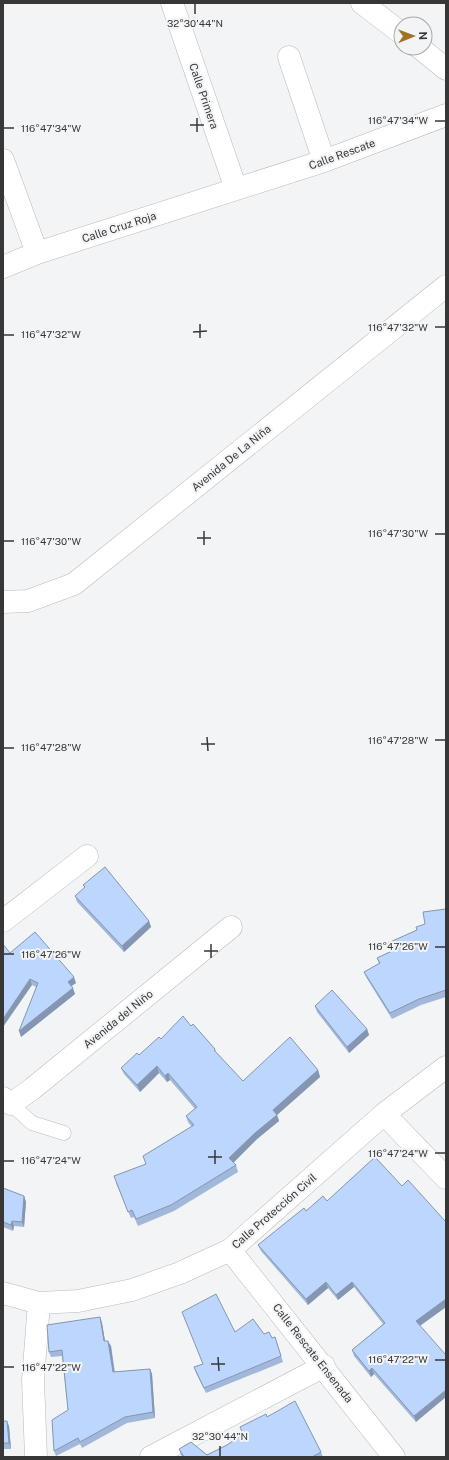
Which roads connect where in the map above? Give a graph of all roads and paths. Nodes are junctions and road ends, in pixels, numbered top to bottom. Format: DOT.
graph roads {
  1 [pos="172,3"];
  2 [pos="362,3"];
  3 [pos="393,27"];
  4 [pos="430,56"];
  5 [pos="288,58"];
  6 [pos="446,69"];
  7 [pos="446,116"];
  8 [pos="3,160"];
  9 [pos="324,161"];
  10 [pos="236,189"];
  11 [pos="37,253"];
  12 [pos="3,267"];
  13 [pos="446,286"];
  14 [pos="3,602"];
  15 [pos="87,856"];
  16 [pos="3,921"];
  17 [pos="231,927"];
  18 [pos="446,1067"];
  19 [pos="7,1101"];
  20 [pos="384,1114"];
  21 [pos="64,1134"];
  22 [pos="446,1178"];
  23 [pos="230,1250"];
  24 [pos="3,1293"];
  25 [pos="39,1303"];
  26 [pos="324,1366"];
  27 [pos="36,1457"];
  28 [pos="151,1457"];
  29 [pos="394,1457"];
  1 -- 10 [label="street, Calle Primera"];
  2 -- 3 [label="street"];
  4 -- 6 [label="street"];
  5 -- 9 [label="street"];
  7 -- 9 [label="street, Calle Rescate"];
  8 -- 11 [label="street"];
  9 -- 10 [label="street, Calle Rescate"];
  10 -- 11 [label="street, Calle Cruz Roja"];
  11 -- 12 [label="street, Calle Cruz Roja"];
  13 -- 14 [label="street, Avenida De La Niña"];
  15 -- 16 [label="street"];
  17 -- 19 [label="street, Avenida del Niño"];
  18 -- 20 [label="street, Calle Protección Civil"];
  19 -- 21 [label="lane"];
  20 -- 22 [label="street"];
  20 -- 23 [label="street, Calle Protección Civil"];
  23 -- 25 [label="street, Calle Protección Civil"];
  23 -- 26 [label="street, Calle Rescate Ensenada"];
  24 -- 25 [label="street, Calle Protección Civil"];
  25 -- 27 [label="street"];
  26 -- 28 [label="street"];
  26 -- 29 [label="street, Calle Rescate Ensenada"];
}
